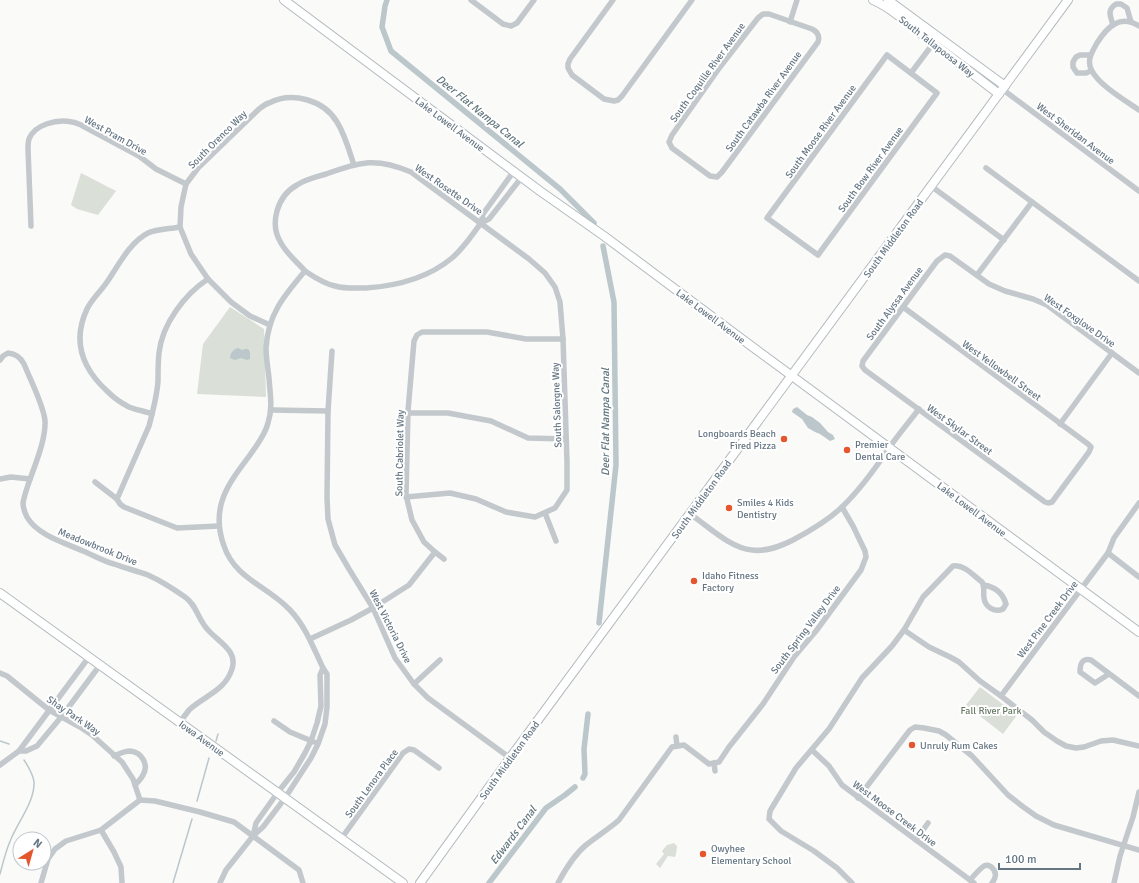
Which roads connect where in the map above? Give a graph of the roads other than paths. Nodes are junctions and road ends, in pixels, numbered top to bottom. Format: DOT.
graph roads {
  1 [pos="284,0"];
  2 [pos="471,0"];
  3 [pos="534,0"];
  4 [pos="613,0"];
  5 [pos="692,0"];
  6 [pos="797,0"];
  7 [pos="873,0"];
  8 [pos="888,0"];
  9 [pos="1068,0"];
  10 [pos="790,22"];
  11 [pos="1131,22"];
  12 [pos="1113,25"];
  13 [pos="1139,26"];
  14 [pos="936,40"];
  15 [pos="1090,55"];
  16 [pos="1091,71"];
  17 [pos="911,73"];
  18 [pos="1002,90"];
  19 [pos="1139,110"];
  20 [pos="354,165"];
  21 [pos="986,168"];
  22 [pos="514,171"];
  23 [pos="522,177"];
  24 [pos="717,177"];
  25 [pos="186,184"];
  26 [pos="931,186"];
  27 [pos="1139,191"];
  28 [pos="1032,202"];
  29 [pos="481,223"];
  30 [pos="31,226"];
  31 [pos="180,227"];
  32 [pos="1004,240"];
  33 [pos="818,255"];
  34 [pos="945,255"];
  35 [pos="305,271"];
  36 [pos="977,276"];
  37 [pos="208,279"];
  38 [pos="1139,281"];
  39 [pos="555,287"];
  40 [pos="903,307"];
  41 [pos="270,325"];
  42 [pos="563,338"];
  43 [pos="332,351"];
  44 [pos="1112,353"];
  45 [pos="1,358"];
  46 [pos="862,366"];
  47 [pos="1139,373"];
  48 [pos="792,375"];
  49 [pos="918,409"];
  50 [pos="272,410"];
  51 [pos="328,411"];
  52 [pos="408,413"];
  53 [pos="152,414"];
  54 [pos="1060,424"];
  55 [pos="566,439"];
  56 [pos="1091,447"];
  57 [pos="890,448"];
  58 [pos="0,479"];
  59 [pos="30,479"];
  60 [pos="95,482"];
  61 [pos="406,497"];
  62 [pos="118,498"];
  63 [pos="1139,503"];
  64 [pos="842,507"];
  65 [pos="545,513"];
  66 [pos="690,514"];
  67 [pos="219,526"];
  68 [pos="556,541"];
  69 [pos="435,552"];
  70 [pos="1108,553"];
  71 [pos="444,559"];
  72 [pos="1139,577"];
  73 [pos="984,585"];
  74 [pos="1081,589"];
  75 [pos="0,593"];
  76 [pos="374,608"];
  77 [pos="904,630"];
  78 [pos="1139,632"];
  79 [pos="310,639"];
  80 [pos="89,657"];
  81 [pos="440,660"];
  82 [pos="100,665"];
  83 [pos="323,668"];
  84 [pos="0,673"];
  85 [pos="1109,674"];
  86 [pos="414,684"];
  87 [pos="1001,696"];
  88 [pos="1139,696"];
  89 [pos="321,706"];
  90 [pos="328,707"];
  91 [pos="49,710"];
  92 [pos="62,716"];
  93 [pos="274,721"];
  94 [pos="180,722"];
  95 [pos="676,737"];
  96 [pos="311,741"];
  97 [pos="318,744"];
  98 [pos="678,746"];
  99 [pos="1139,746"];
  100 [pos="812,750"];
  101 [pos="19,751"];
  102 [pos="114,756"];
  103 [pos="510,758"];
  104 [pos="714,763"];
  105 [pos="0,765"];
  106 [pos="439,768"];
  107 [pos="715,771"];
  108 [pos="134,785"];
  109 [pos="278,792"];
  110 [pos="1139,792"];
  111 [pos="285,798"];
  112 [pos="858,798"];
  113 [pos="140,800"];
  114 [pos="928,823"];
  115 [pos="101,830"];
  116 [pos="253,836"];
  117 [pos="341,839"];
  118 [pos="916,840"];
  119 [pos="1123,845"];
  120 [pos="1139,850"];
  121 [pos="972,882"];
  122 [pos="41,883"];
  123 [pos="122,883"];
  124 [pos="220,883"];
  125 [pos="303,883"];
  126 [pos="402,883"];
  127 [pos="420,883"];
  128 [pos="558,883"];
  129 [pos="852,883"];
  130 [pos="992,883"];
  131 [pos="1114,883"];
  1 -- 22 [label="main road, Lake Lowell Avenue"];
  2 -- 3 [label="street"];
  4 -- 5 [label="street"];
  6 -- 10 [label="street"];
  7 -- 14 [label="main road, South Tallapoosa Way"];
  8 -- 14 [label="main road, South Tallapoosa Way"];
  9 -- 18 [label="main road, South Middleton Road"];
  10 -- 24 [label="street, South Catawba River Avenue"];
  10 -- 24 [label="street, South Coquille River Avenue"];
  11 -- 12 [label="street"];
  11 -- 12 [label="street"];
  11 -- 13 [label="street"];
  12 -- 15 [label="street"];
  14 -- 17 [label="street"];
  14 -- 18 [label="main road, South Tallapoosa Way"];
  15 -- 16 [label="street"];
  15 -- 16 [label="street"];
  16 -- 19 [label="street"];
  17 -- 33 [label="street, South Bow River Avenue"];
  17 -- 33 [label="street, South Moose River Avenue"];
  18 -- 26 [label="main road, South Middleton Road"];
  18 -- 27 [label="street, West Sheridan Avenue"];
  20 -- 25 [label="street, South Orenco Way"];
  20 -- 29 [label="street, West Rosette Drive"];
  20 -- 35 [label="street, West Rosette Drive"];
  21 -- 28 [label="street"];
  22 -- 23 [label="main road, Lake Lowell Avenue"];
  22 -- 29 [label="street"];
  23 -- 29 [label="street"];
  23 -- 48 [label="main road, Lake Lowell Avenue"];
  25 -- 30 [label="street, West Pram Drive"];
  25 -- 31 [label="street, South Orenco Way"];
  26 -- 32 [label="street"];
  26 -- 48 [label="main road, South Middleton Road"];
  28 -- 32 [label="street"];
  28 -- 38 [label="street"];
  29 -- 35 [label="street, West Rosette Drive"];
  29 -- 39 [label="street, West Rosette Drive"];
  31 -- 37 [label="street, South Orenco Way"];
  31 -- 53 [label="street"];
  32 -- 36 [label="street"];
  34 -- 36 [label="street, West Foxglove Drive"];
  34 -- 40 [label="street, South Alyssa Avenue"];
  35 -- 41 [label="street"];
  36 -- 44 [label="street, West Foxglove Drive"];
  37 -- 41 [label="street, South Orenco Way"];
  37 -- 53 [label="street"];
  39 -- 42 [label="street, South Salorgne Way"];
  40 -- 46 [label="street, South Alyssa Avenue"];
  40 -- 54 [label="street, West Yellowbell Street"];
  41 -- 50 [label="street"];
  42 -- 52 [label="street, South Cabriolet Way"];
  42 -- 55 [label="street, South Salorgne Way"];
  43 -- 51 [label="street, West Victoria Drive"];
  44 -- 47 [label="street, West Foxglove Drive"];
  44 -- 54 [label="street"];
  45 -- 59 [label="street, Meadowbrook Drive"];
  46 -- 49 [label="street, West Skylar Street"];
  48 -- 57 [label="main road, Lake Lowell Avenue"];
  48 -- 66 [label="main road, South Middleton Road"];
  49 -- 56 [label="street, West Skylar Street"];
  49 -- 57 [label="street"];
  50 -- 51 [label="street"];
  50 -- 67 [label="street"];
  51 -- 76 [label="street, West Victoria Drive"];
  52 -- 55 [label="street"];
  52 -- 61 [label="street, South Cabriolet Way"];
  53 -- 62 [label="street"];
  54 -- 56 [label="street, West Yellowbell Street"];
  55 -- 65 [label="street, South Salorgne Way"];
  57 -- 64 [label="street"];
  57 -- 74 [label="main road, Lake Lowell Avenue"];
  58 -- 59 [label="street"];
  59 -- 94 [label="street, Meadowbrook Drive"];
  60 -- 62 [label="street"];
  61 -- 65 [label="street"];
  61 -- 69 [label="street, South Cabriolet Way"];
  62 -- 67 [label="street"];
  63 -- 70 [label="street, West Pine Creek Drive"];
  64 -- 66 [label="street"];
  64 -- 104 [label="street, South Spring Valley Drive"];
  65 -- 68 [label="street"];
  66 -- 103 [label="main road, South Middleton Road"];
  67 -- 79 [label="street"];
  69 -- 71 [label="street, South Cabriolet Way"];
  69 -- 76 [label="street"];
  70 -- 72 [label="street"];
  70 -- 74 [label="street, West Pine Creek Drive"];
  73 -- 73 [label="street"];
  73 -- 77 [label="street"];
  74 -- 78 [label="main road, Lake Lowell Avenue"];
  74 -- 87 [label="street, West Pine Creek Drive"];
  75 -- 80 [label="main road, Iowa Avenue"];
  76 -- 79 [label="street"];
  76 -- 86 [label="street, West Victoria Drive"];
  77 -- 87 [label="street"];
  77 -- 100 [label="street"];
  79 -- 83 [label="street"];
  80 -- 82 [label="main road, Iowa Avenue"];
  80 -- 91 [label="street"];
  81 -- 86 [label="street"];
  82 -- 92 [label="street"];
  82 -- 94 [label="main road, Iowa Avenue"];
  83 -- 89 [label="street"];
  83 -- 90 [label="street"];
  84 -- 91 [label="street, Shay Park Way"];
  85 -- 85 [label="street"];
  85 -- 88 [label="street"];
  86 -- 103 [label="street, West Victoria Drive"];
  87 -- 99 [label="street"];
  89 -- 90 [label="street"];
  89 -- 96 [label="street"];
  90 -- 97 [label="street"];
  91 -- 92 [label="street, Shay Park Way"];
  91 -- 101 [label="street"];
  92 -- 101 [label="street"];
  92 -- 102 [label="street, Shay Park Way"];
  93 -- 96 [label="street"];
  94 -- 109 [label="main road, Iowa Avenue"];
  95 -- 98 [label="street"];
  96 -- 97 [label="street"];
  96 -- 109 [label="street"];
  97 -- 111 [label="street"];
  98 -- 104 [label="street"];
  98 -- 128 [label="street"];
  100 -- 112 [label="street, West Moose Creek Drive"];
  100 -- 129 [label="street"];
  101 -- 105 [label="street"];
  102 -- 108 [label="street, Shay Park Way"];
  102 -- 108 [label="street"];
  103 -- 127 [label="main road, South Middleton Road"];
  104 -- 107 [label="street"];
  106 -- 117 [label="street, South Lenora Place"];
  108 -- 113 [label="street, Shay Park Way"];
  109 -- 111 [label="main road, Iowa Avenue"];
  109 -- 116 [label="street"];
  110 -- 119 [label="street"];
  111 -- 116 [label="street"];
  111 -- 117 [label="main road, Iowa Avenue"];
  112 -- 118 [label="street, West Moose Creek Drive"];
  112 -- 119 [label="street"];
  113 -- 115 [label="street"];
  113 -- 116 [label="street"];
  114 -- 118 [label="street"];
  115 -- 122 [label="street"];
  115 -- 123 [label="street"];
  116 -- 124 [label="street"];
  116 -- 125 [label="street"];
  117 -- 126 [label="main road, Iowa Avenue"];
  118 -- 121 [label="street, West Moose Creek Drive"];
  119 -- 120 [label="street"];
  119 -- 131 [label="street"];
  121 -- 130 [label="street"];
}
